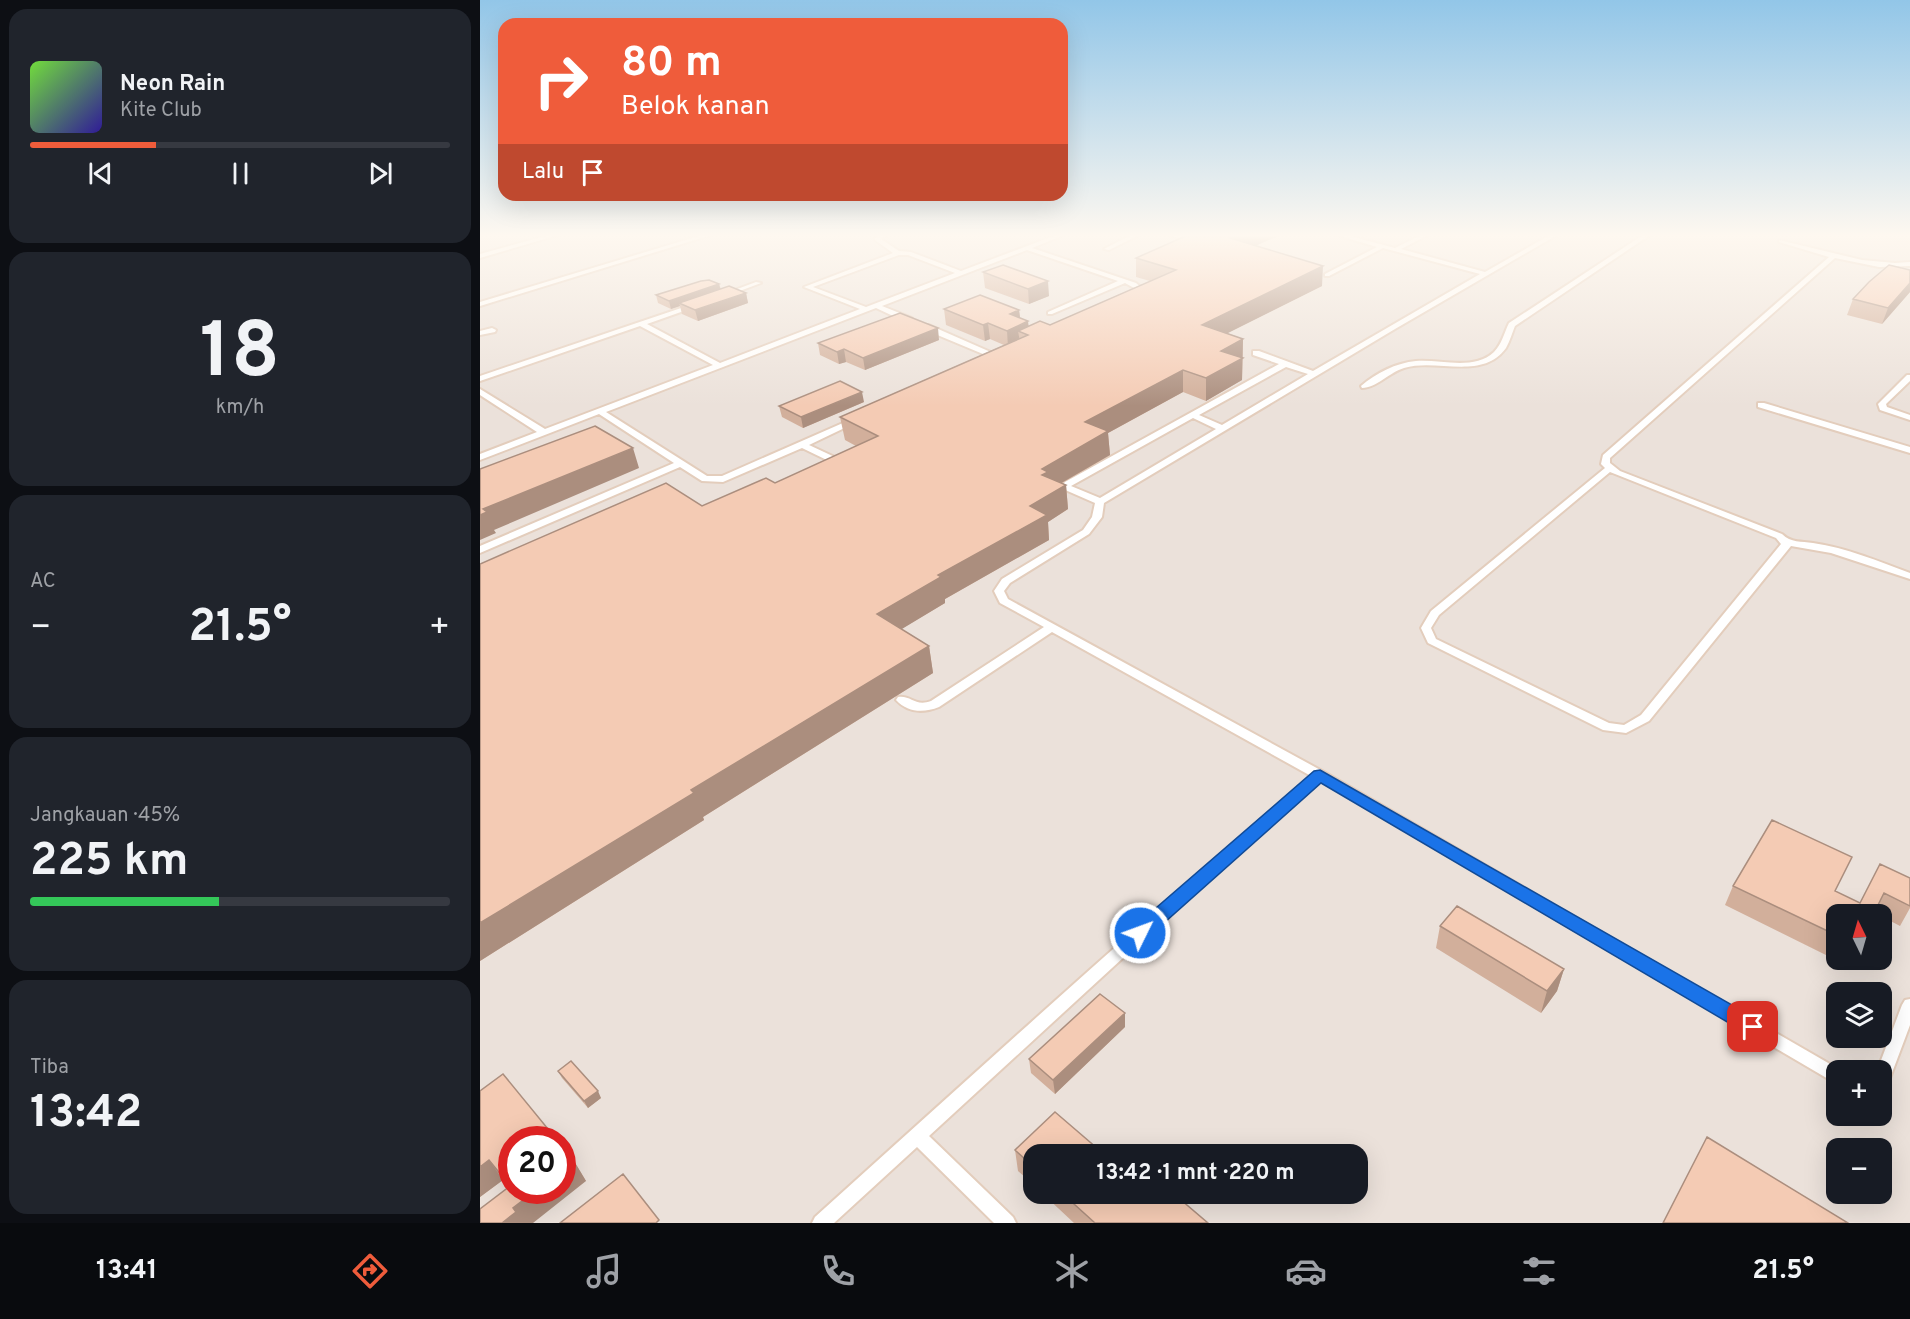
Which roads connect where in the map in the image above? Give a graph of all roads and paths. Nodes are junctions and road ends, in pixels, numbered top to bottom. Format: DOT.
graph roads {
  1 [pos="519,292"];
  2 [pos="733,292"];
  3 [pos="822,292"];
  4 [pos="909,292"];
  5 [pos="1098,292"];
  6 [pos="1138,292"];
  7 [pos="1455,292"];
  8 [pos="1562,292"];
  9 [pos="1793,292"];
  10 [pos="716,298"];
  11 [pos="1127,300"];
  12 [pos="705,302"];
  13 [pos="480,304"];
  14 [pos="875,305"];
  15 [pos="865,309"];
  16 [pos="1050,313"];
  17 [pos="641,324"];
  18 [pos="492,330"];
  19 [pos="480,333"];
  20 [pos="1009,352"];
  21 [pos="1256,353"];
  22 [pos="998,357"];
  23 [pos="987,362"];
  24 [pos="1285,364"];
  25 [pos="719,365"];
  26 [pos="1315,374"];
  27 [pos="1910,377"];
  28 [pos="480,379"];
  29 [pos="1365,386"];
  30 [pos="480,391"];
  31 [pos="1761,405"];
  32 [pos="600,411"];
  33 [pos="1193,415"];
  34 [pos="867,416"];
  35 [pos="1910,418"];
  36 [pos="1224,429"];
  37 [pos="543,432"];
  38 [pos="802,445"];
  39 [pos="1910,450"];
  40 [pos="480,458"];
  41 [pos="836,461"];
  42 [pos="680,464"];
  43 [pos="1609,469"];
  44 [pos="1100,502"];
  45 [pos="1786,543"];
  46 [pos="480,550"];
  47 [pos="1910,576"];
  48 [pos="1052,627"];
  49 [pos="902,700"];
  50 [pos="1320,775"];
  51 [pos="1910,1005"];
  52 [pos="1889,1060"];
  53 [pos="1826,1069"];
  54 [pos="916,1135"];
  55 [pos="820,1223"];
  56 [pos="1007,1223"];
  1 -- 13 [label="lane"];
  2 -- 10 [label="lane"];
  3 -- 15 [label="lane"];
  4 -- 14 [label="lane"];
  5 -- 16 [label="lane"];
  6 -- 11 [label="lane"];
  7 -- 26 [label="lane"];
  8 -- 29 [label="lane"];
  9 -- 43 [label="lane"];
  12 -- 17 [label="lane"];
  14 -- 15 [label="lane"];
  14 -- 22 [label="lane"];
  15 -- 25 [label="lane"];
  17 -- 25 [label="lane"];
  17 -- 28 [label="lane"];
  18 -- 19 [label="lane"];
  20 -- 22 [label="lane"];
  21 -- 24 [label="lane"];
  22 -- 23 [label="lane"];
  24 -- 26 [label="lane"];
  24 -- 33 [label="lane"];
  25 -- 32 [label="lane"];
  26 -- 36 [label="lane"];
  27 -- 35 [label="lane"];
  30 -- 37 [label="lane"];
  31 -- 39 [label="lane"];
  32 -- 37 [label="lane"];
  32 -- 42 [label="lane"];
  33 -- 36 [label="lane"];
  33 -- 44 [label="lane"];
  34 -- 38 [label="lane"];
  36 -- 44 [label="lane"];
  37 -- 40 [label="lane"];
  38 -- 41 [label="lane"];
  38 -- 42 [label="lane"];
  42 -- 46 [label="lane"];
  43 -- 45 [label="lane"];
  43 -- 45 [label="lane"];
  44 -- 48 [label="lane"];
  45 -- 47 [label="lane"];
  48 -- 49 [label="lane"];
  48 -- 50 [label="lane"];
  50 -- 53 [label="lane"];
  50 -- 54 [label="lane"];
  51 -- 52 [label="lane"];
  54 -- 55 [label="lane"];
  54 -- 56 [label="lane"];
}
